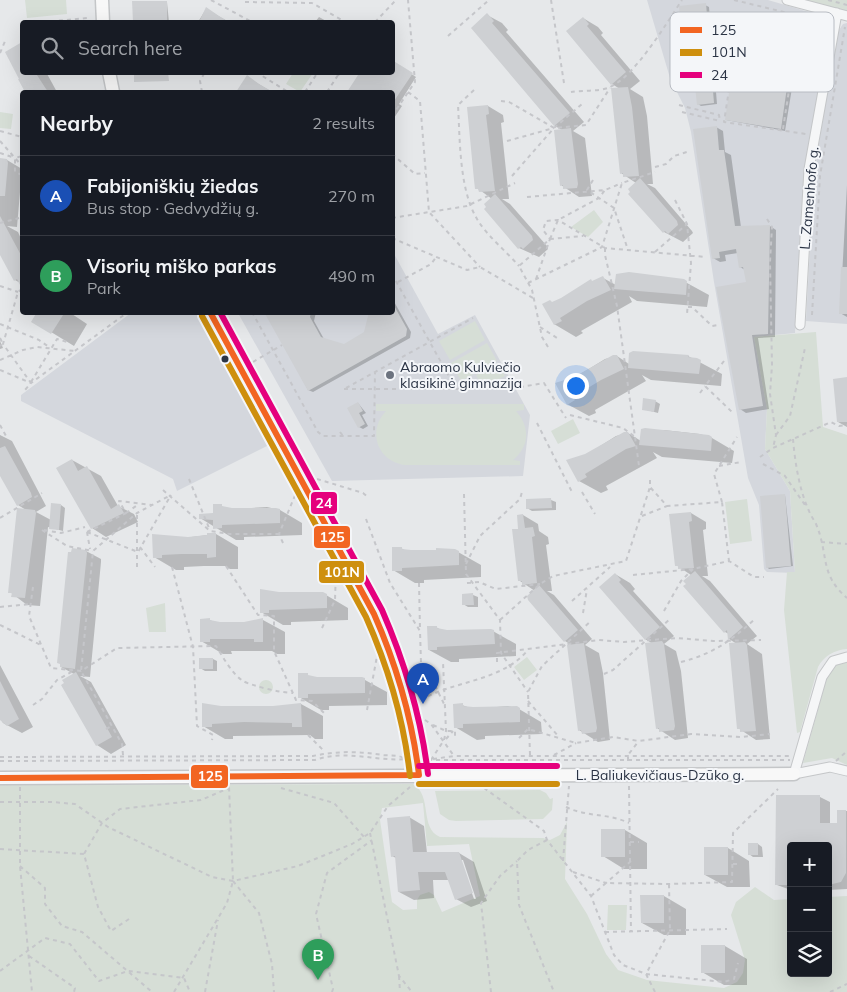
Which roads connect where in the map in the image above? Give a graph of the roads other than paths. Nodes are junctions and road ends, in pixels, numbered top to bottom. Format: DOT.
graph roads {
  1 [pos="102,0"];
  2 [pos="787,0"];
  3 [pos="833,12"];
  4 [pos="834,12"];
  5 [pos="837,13"];
  6 [pos="847,16"];
  7 [pos="102,20"];
  8 [pos="834,24"];
  9 [pos="110,75"];
  10 [pos="113,90"];
  11 [pos="823,92"];
  12 [pos="212,315"];
  13 [pos="800,325"];
  14 [pos="847,657"];
  15 [pos="847,771"];
  16 [pos="794,774"];
  17 [pos="419,775"];
  18 [pos="0,778"];
  1 -- 7 [label="main road"];
  2 -- 3 [label="street"];
  4 -- 5 [label="street"];
  5 -- 6 [label="street"];
  5 -- 8 [label="street, L. Zamenhofo g."];
  9 -- 10 [label="main road"];
  11 -- 13 [label="street, L. Zamenhofo g."];
  12 -- 17 [label="main road"];
  14 -- 16 [label="street"];
  15 -- 16 [label="street"];
  16 -- 17 [label="main road, L. Baliukevičiaus-Dzūko g."];
  17 -- 18 [label="main road, L. Baliukevičiaus-Dzūko g."];
}
